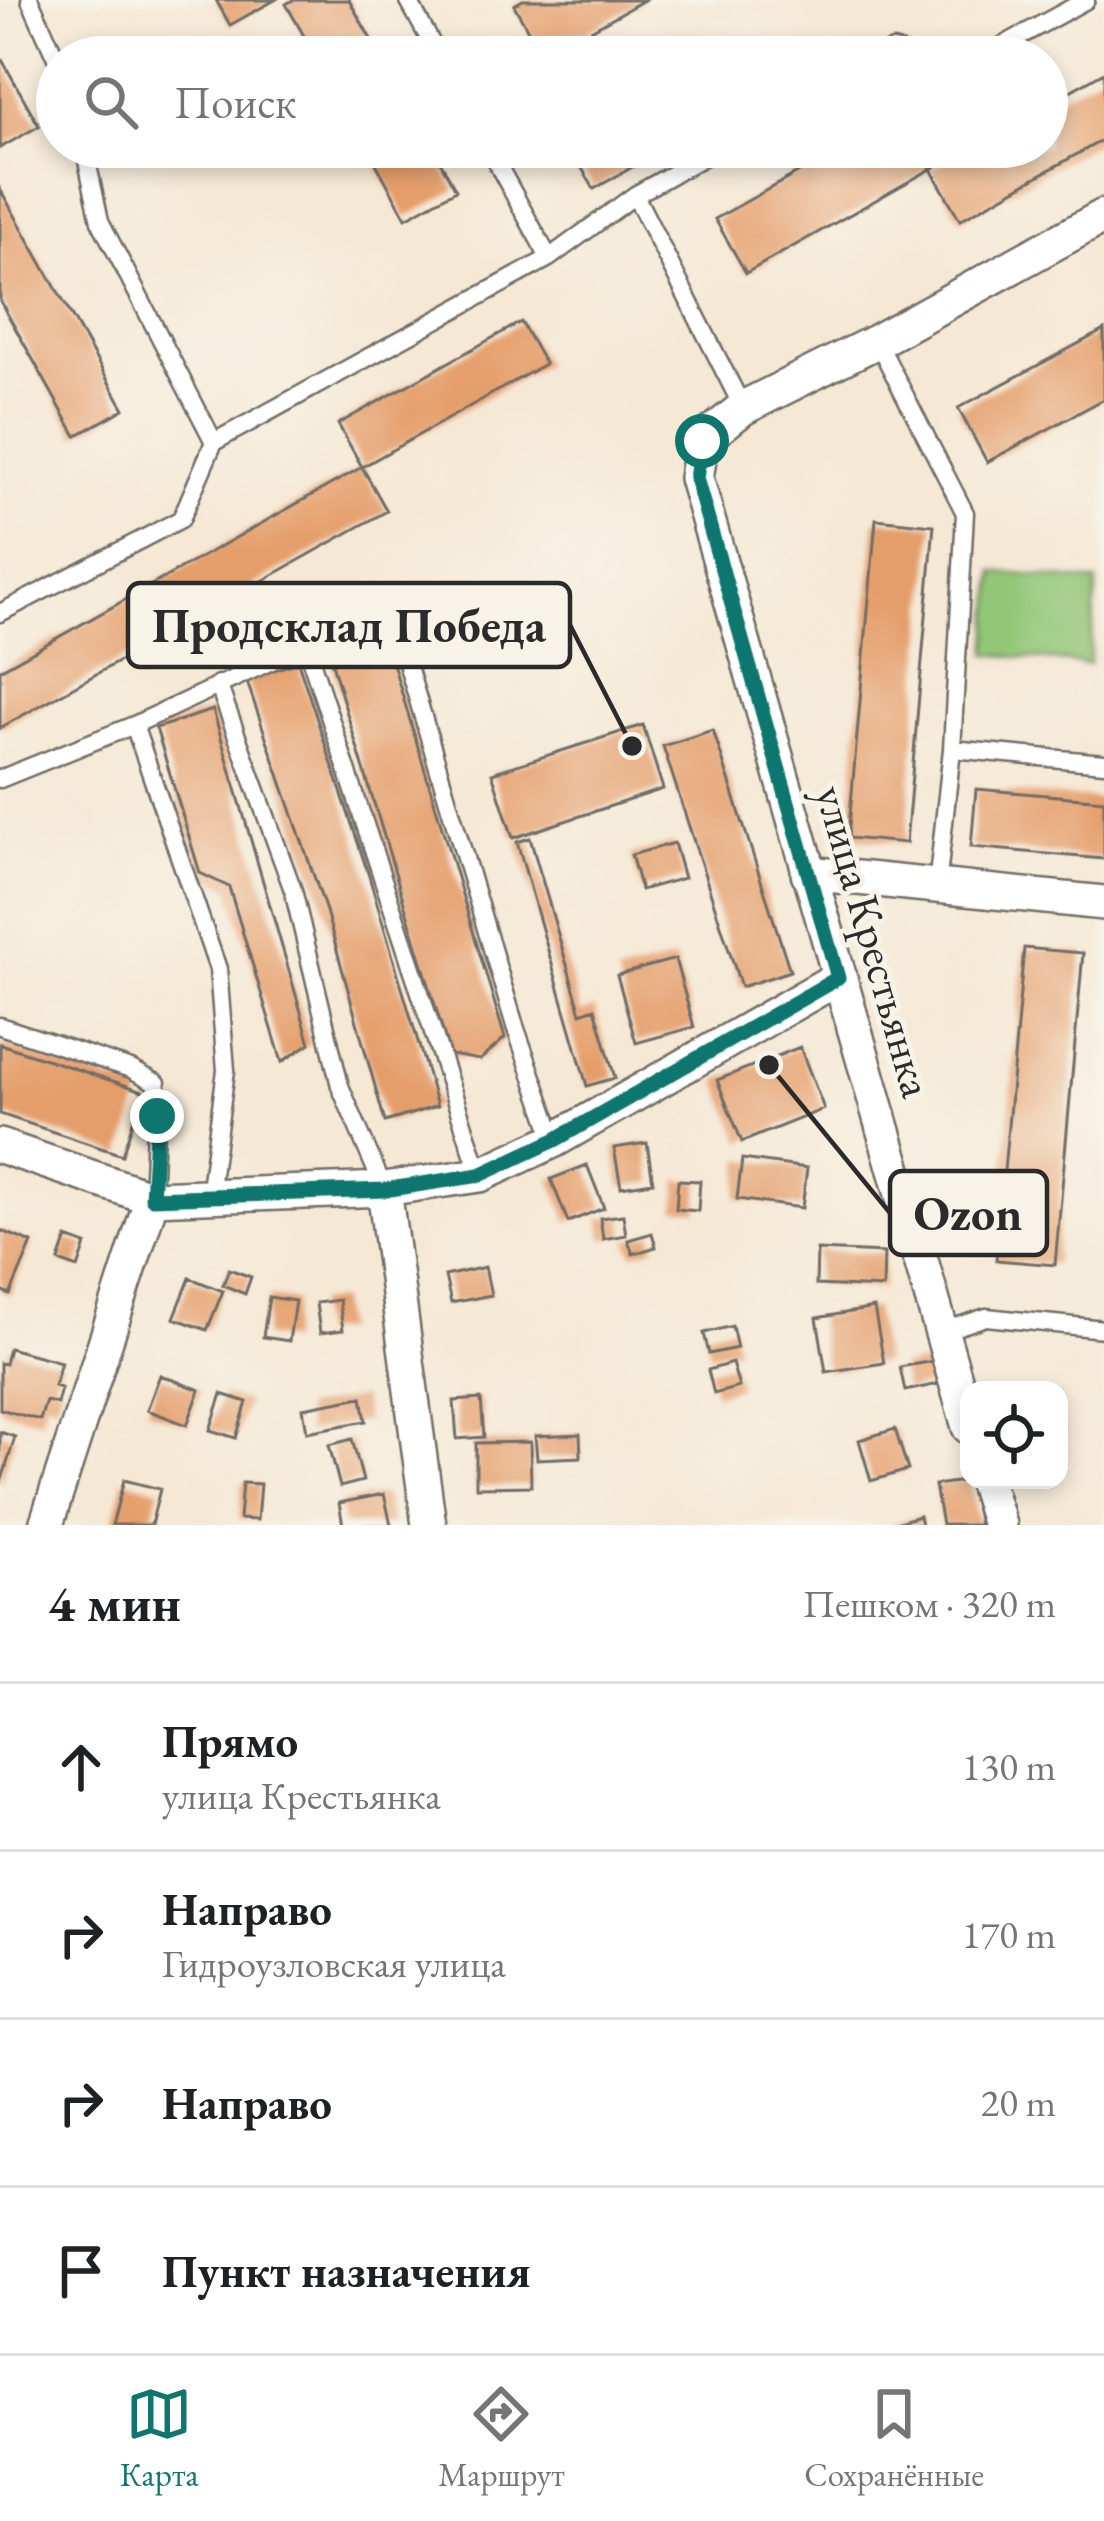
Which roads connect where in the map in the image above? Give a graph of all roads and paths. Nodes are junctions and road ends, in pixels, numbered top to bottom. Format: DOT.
graph roads {
  1 [pos="30,0"];
  2 [pos="408,0"];
  3 [pos="1086,0"];
  4 [pos="46,36"];
  5 [pos="428,36"];
  6 [pos="1020,36"];
  7 [pos="89,168"];
  8 [pos="500,168"];
  9 [pos="683,168"];
  10 [pos="635,195"];
  11 [pos="1104,216"];
  12 [pos="549,258"];
  13 [pos="877,341"];
  14 [pos="743,408"];
  15 [pos="214,442"];
  16 [pos="0,614"];
  17 [pos="306,645"];
  18 [pos="218,684"];
  19 [pos="134,725"];
  20 [pos="952,749"];
  21 [pos="1104,763"];
  22 [pos="0,779"];
  23 [pos="808,873"];
  24 [pos="938,887"];
  25 [pos="1104,903"];
  26 [pos="838,978"];
  27 [pos="0,1026"];
  28 [pos="555,1140"];
  29 [pos="0,1146"];
  30 [pos="480,1175"];
  31 [pos="384,1190"];
  32 [pos="209,1196"];
  33 [pos="152,1198"];
  34 [pos="1104,1329"];
  35 [pos="940,1332"];
  36 [pos="960,1398"];
  37 [pos="988,1489"];
  38 [pos="46,1525"];
  39 [pos="429,1525"];
  40 [pos="999,1525"];
  1 -- 4 [label="lane"];
  2 -- 5 [label="lane"];
  3 -- 6 [label="lane"];
  7 -- 15 [label="lane"];
  8 -- 12 [label="lane"];
  9 -- 10 [label="lane"];
  10 -- 12 [label="lane"];
  10 -- 14 [label="lane"];
  11 -- 13 [label="street"];
  12 -- 15 [label="lane"];
  13 -- 14 [label="street"];
  13 -- 20 [label="lane"];
  14 -- 23 [label="street, улица Крестьянка"];
  15 -- 16 [label="lane"];
  17 -- 18 [label="lane"];
  17 -- 28 [label="lane"];
  17 -- 30 [label="lane"];
  18 -- 19 [label="lane"];
  18 -- 31 [label="lane"];
  19 -- 22 [label="lane"];
  19 -- 32 [label="lane"];
  20 -- 21 [label="lane"];
  20 -- 24 [label="lane"];
  23 -- 24 [label="street"];
  23 -- 26 [label="street, улица Крестьянка"];
  24 -- 25 [label="street"];
  26 -- 28 [label="street"];
  26 -- 35 [label="street, улица Крестьянка"];
  27 -- 33 [label="lane"];
  28 -- 30 [label="street"];
  29 -- 33 [label="street"];
  30 -- 31 [label="street"];
  31 -- 32 [label="street"];
  31 -- 39 [label="street"];
  32 -- 33 [label="street"];
  33 -- 38 [label="street"];
  34 -- 35 [label="lane"];
  35 -- 36 [label="street, улица Крестьянка"];
  37 -- 40 [label="street"];
}
